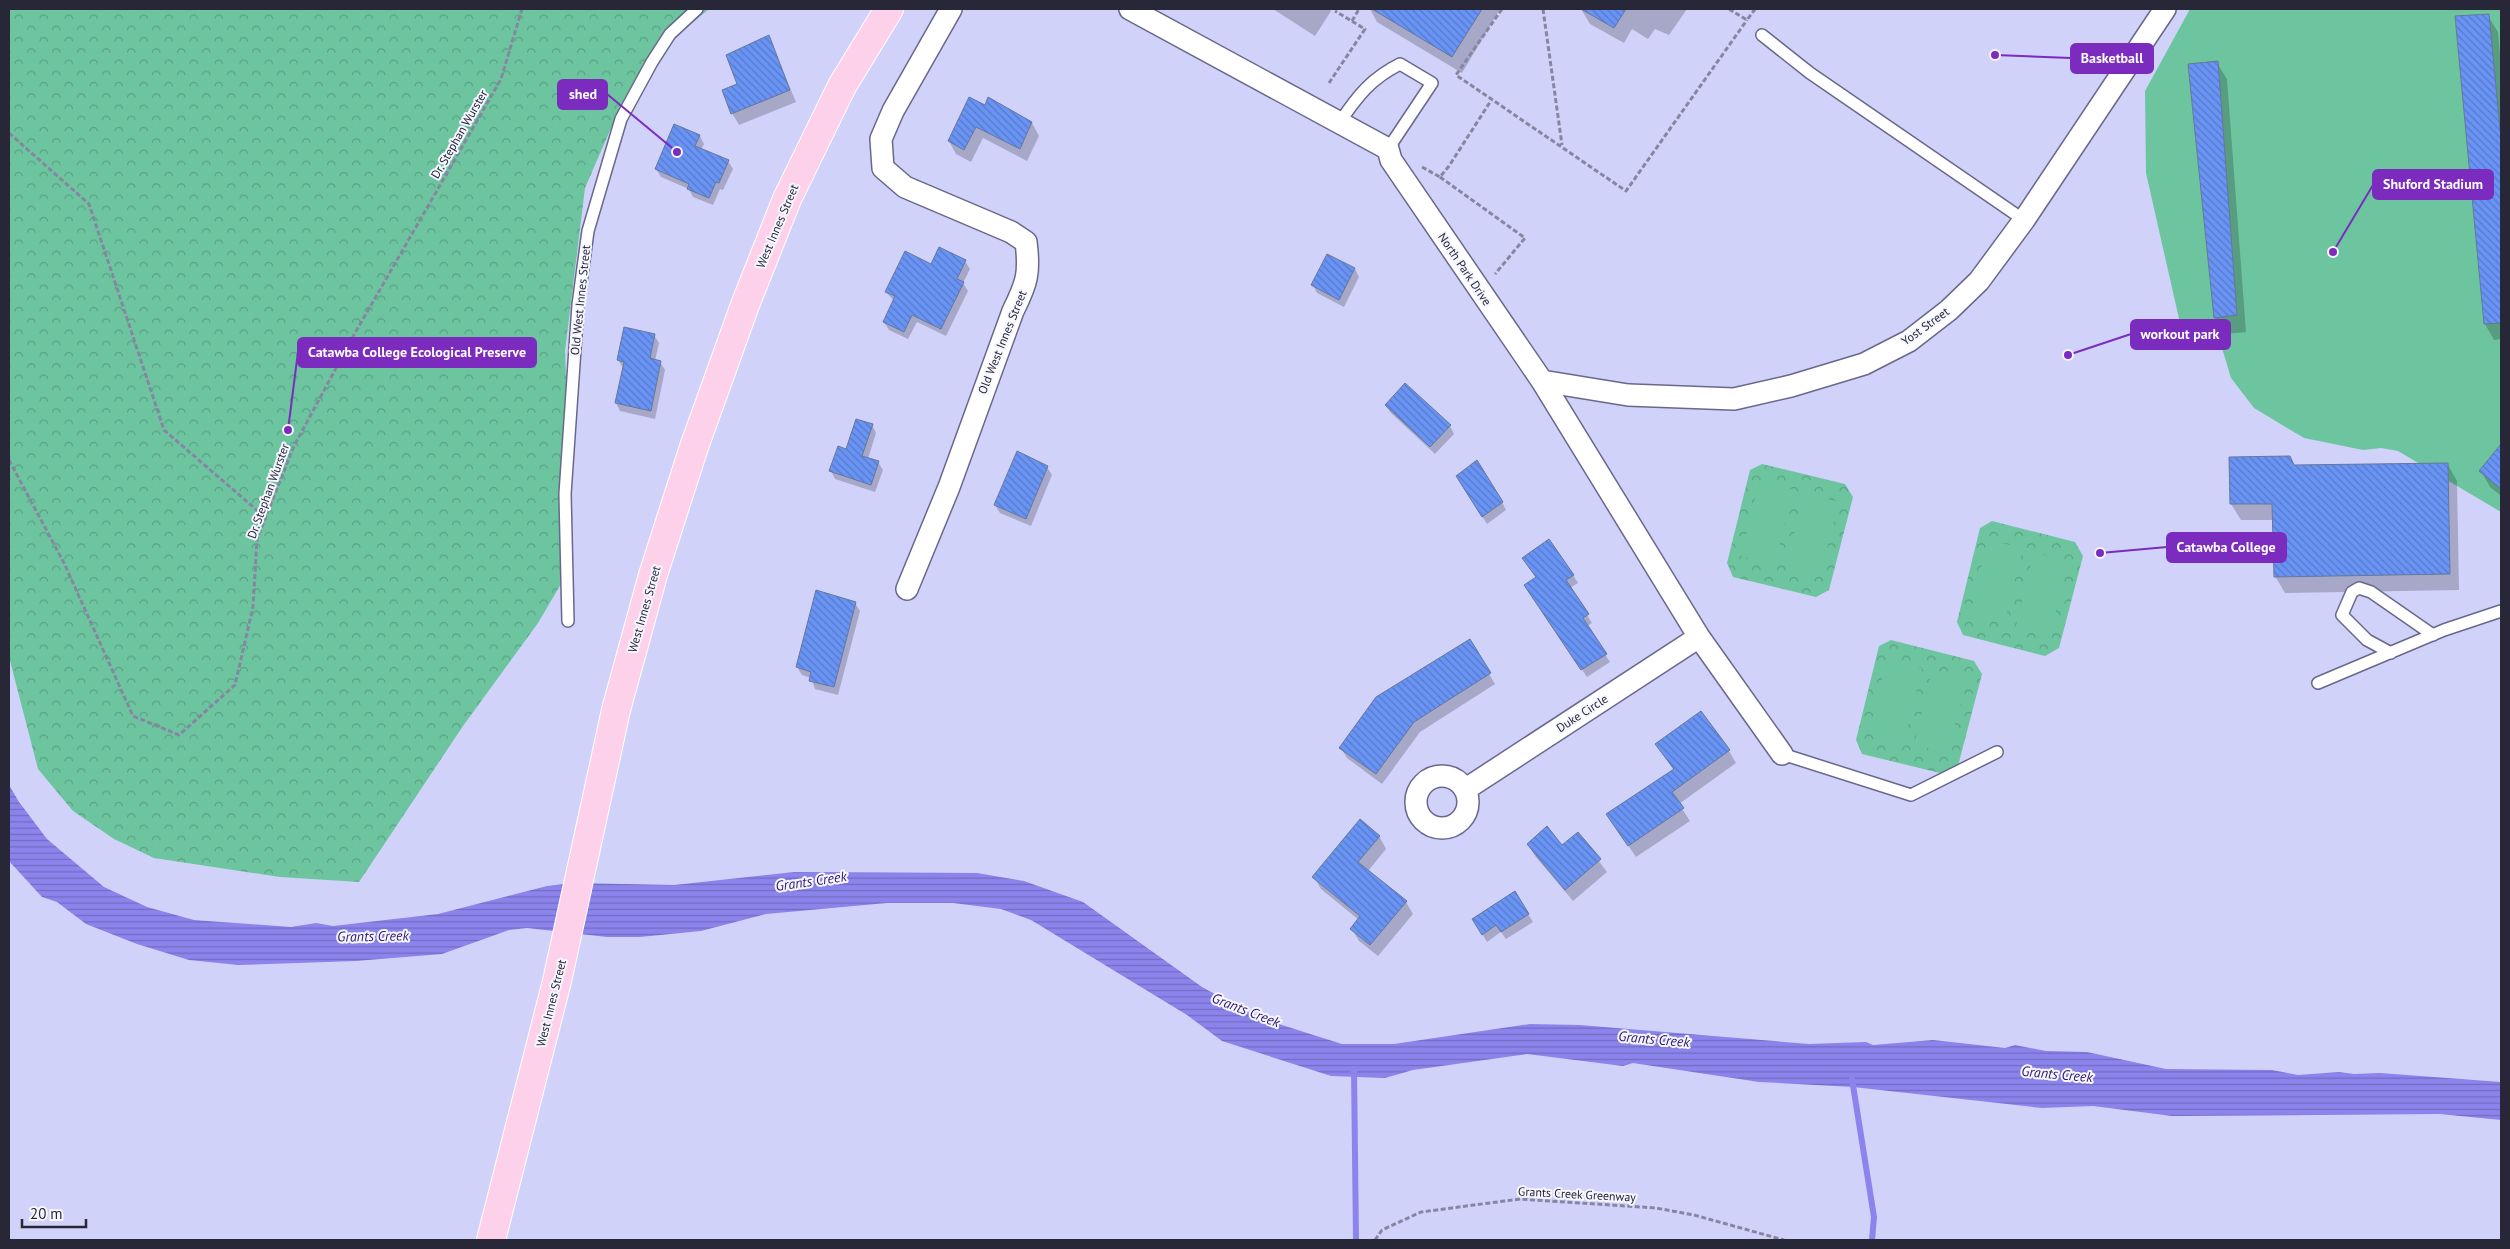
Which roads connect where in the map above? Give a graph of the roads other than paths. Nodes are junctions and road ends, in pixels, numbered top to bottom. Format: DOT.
graph roads {
  1 [pos="697,9"];
  2 [pos="890,9"];
  3 [pos="951,9"];
  4 [pos="1130,9"];
  5 [pos="2165,9"];
  6 [pos="1762,35"];
  7 [pos="1340,122"];
  8 [pos="1388,149"];
  9 [pos="2024,220"];
  10 [pos="1542,381"];
  11 [pos="907,589"];
  12 [pos="2501,610"];
  13 [pos="568,621"];
  14 [pos="2434,635"];
  15 [pos="1699,637"];
  16 [pos="2391,653"];
  17 [pos="2318,683"];
  18 [pos="1997,752"];
  19 [pos="1782,754"];
  20 [pos="1466,789"];
  21 [pos="491,1240"];
  1 -- 13 [label="lane, Old West Innes Street"];
  2 -- 21 [label="main road, West Innes Street"];
  3 -- 11 [label="street, Old West Innes Street"];
  4 -- 7 [label="street"];
  5 -- 9 [label="street, Yost Street"];
  6 -- 9 [label="lane"];
  7 -- 8 [label="street"];
  7 -- 8 [label="lane"];
  8 -- 10 [label="street, North Park Drive"];
  9 -- 10 [label="street, Yost Street"];
  10 -- 15 [label="street, North Park Drive"];
  12 -- 14 [label="lane"];
  14 -- 16 [label="lane"];
  14 -- 16 [label="lane"];
  15 -- 19 [label="street, North Park Drive"];
  15 -- 20 [label="street, Duke Circle"];
  16 -- 17 [label="lane"];
  18 -- 19 [label="lane"];
}
